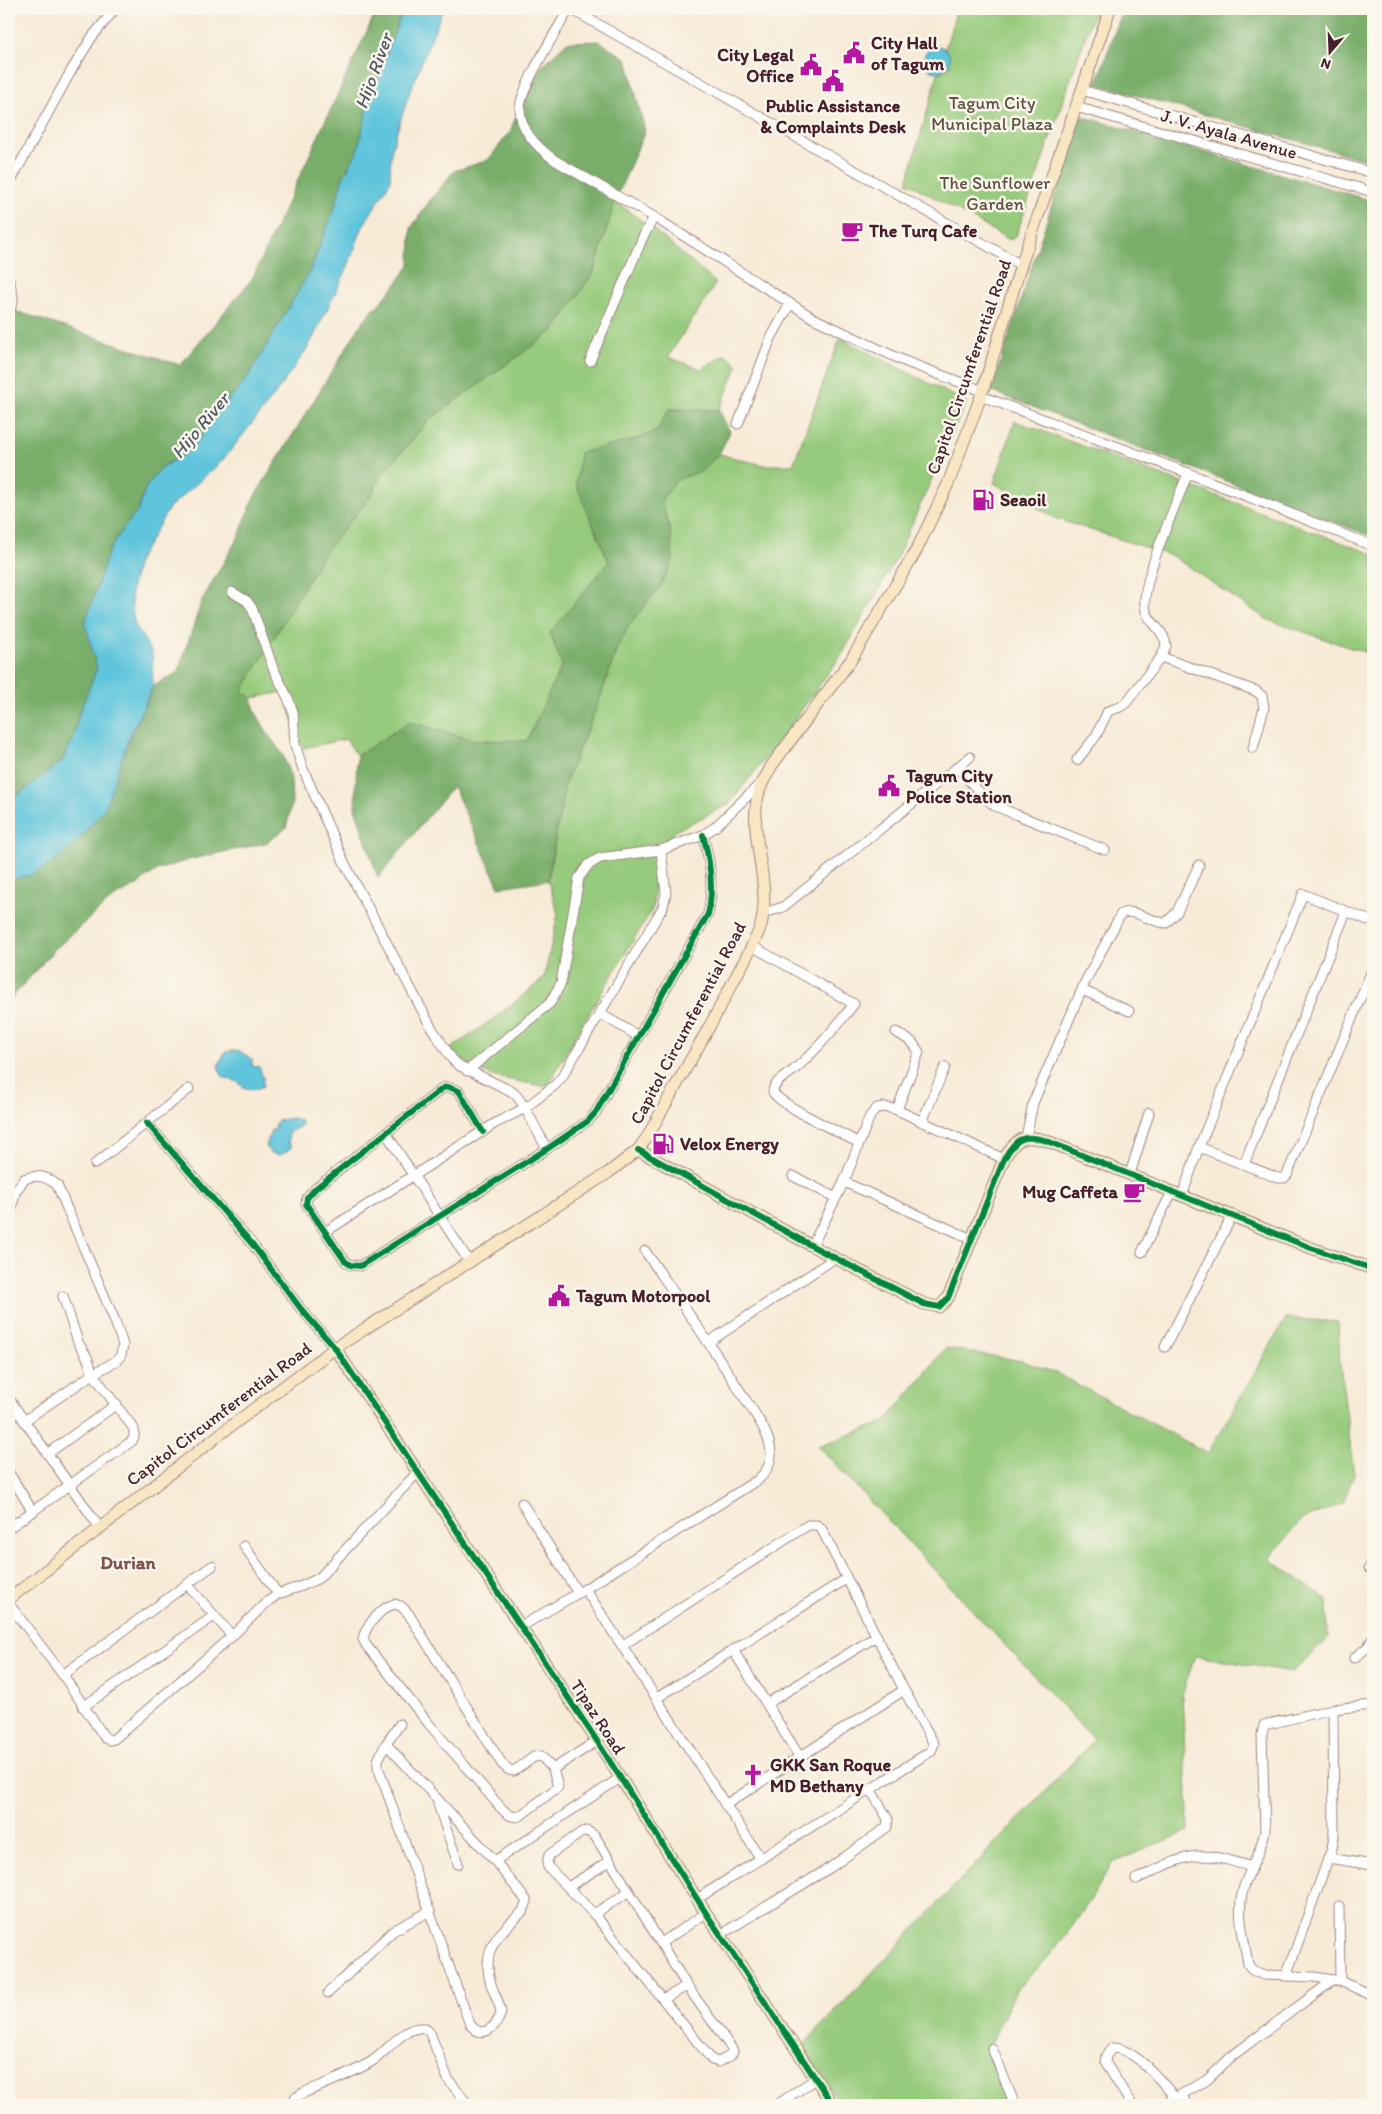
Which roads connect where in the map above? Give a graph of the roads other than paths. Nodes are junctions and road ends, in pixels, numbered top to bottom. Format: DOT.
graph roads {
  1 [pos="116,9"];
  2 [pos="570,9"];
  3 [pos="1110,9"];
  4 [pos="1082,90"];
  5 [pos="1076,107"];
  6 [pos="1373,173"];
  7 [pos="9,184"];
  8 [pos="1373,192"];
  9 [pos="654,217"];
  10 [pos="1021,266"];
  11 [pos="9,280"];
  12 [pos="790,304"];
  13 [pos="9,309"];
  14 [pos="590,361"];
  15 [pos="982,394"];
  16 [pos="738,424"];
  17 [pos="1188,473"];
  18 [pos="1373,546"];
  19 [pos="232,592"];
  20 [pos="1161,656"];
  21 [pos="1253,748"];
  22 [pos="970,758"];
  23 [pos="1077,760"];
  24 [pos="957,767"];
  25 [pos="762,782"];
  26 [pos="703,835"];
  27 [pos="661,850"];
  28 [pos="1105,850"];
  29 [pos="1199,865"];
  30 [pos="764,910"];
  31 [pos="1346,912"];
  32 [pos="1373,922"];
  33 [pos="752,946"];
  34 [pos="1373,968"];
  35 [pos="1082,990"];
  36 [pos="1129,1011"];
  37 [pos="599,1013"];
  38 [pos="896,1032"];
  39 [pos="638,1036"];
  40 [pos="945,1067"];
  41 [pos="467,1071"];
  42 [pos="189,1089"];
  43 [pos="525,1108"];
  44 [pos="897,1110"];
  45 [pos="1149,1113"];
  46 [pos="922,1122"];
  47 [pos="147,1123"];
  48 [pos="483,1132"];
  49 [pos="386,1133"];
  50 [pos="1026,1137"];
  51 [pos="859,1142"];
  52 [pos="1199,1147"];
  53 [pos="547,1149"];
  54 [pos="638,1150"];
  55 [pos="1004,1159"];
  56 [pos="95,1164"];
  57 [pos="1244,1164"];
  58 [pos="1130,1174"];
  59 [pos="414,1175"];
  60 [pos="793,1176"];
  61 [pos="844,1182"];
  62 [pos="1177,1194"];
  63 [pos="836,1198"];
  64 [pos="439,1215"];
  65 [pos="1232,1216"];
  66 [pos="9,1220"];
  67 [pos="326,1232"];
  68 [pos="972,1239"];
  69 [pos="812,1246"];
  70 [pos="645,1251"];
  71 [pos="1142,1252"];
  72 [pos="835,1258"];
  73 [pos="470,1263"];
  74 [pos="1373,1269"];
  75 [pos="63,1296"];
  76 [pos="710,1342"];
  77 [pos="1165,1347"];
  78 [pos="335,1348"];
  79 [pos="93,1374"];
  80 [pos="9,1399"];
  81 [pos="117,1404"];
  82 [pos="24,1421"];
  83 [pos="48,1454"];
  84 [pos="418,1472"];
  85 [pos="9,1473"];
  86 [pos="70,1486"];
  87 [pos="522,1503"];
  88 [pos="33,1512"];
  89 [pos="9,1528"];
  90 [pos="100,1528"];
  91 [pos="244,1546"];
  92 [pos="212,1566"];
  93 [pos="846,1579"];
  94 [pos="188,1584"];
  95 [pos="581,1591"];
  96 [pos="278,1594"];
  97 [pos="9,1600"];
  98 [pos="9,1604"];
  99 [pos="214,1616"];
  100 [pos="520,1627"];
  101 [pos="232,1636"];
  102 [pos="877,1636"];
  103 [pos="1373,1638"];
  104 [pos="622,1645"];
  105 [pos="733,1650"];
  106 [pos="1354,1658"];
  107 [pos="63,1675"];
  108 [pos="904,1690"];
  109 [pos="657,1698"];
  110 [pos="768,1704"];
  111 [pos="1373,1705"];
  112 [pos="84,1707"];
  113 [pos="1333,1709"];
  114 [pos="400,1724"];
  115 [pos="597,1741"];
  116 [pos="386,1744"];
  117 [pos="799,1756"];
  118 [pos="553,1769"];
  119 [pos="620,1778"];
  120 [pos="870,1789"];
  121 [pos="438,1802"];
  122 [pos="725,1805"];
  123 [pos="1328,1858"];
  124 [pos="761,1859"];
  125 [pos="610,1861"];
  126 [pos="495,1862"];
  127 [pos="458,1864"];
  128 [pos="1373,1865"];
  129 [pos="1252,1867"];
  130 [pos="1136,1879"];
  131 [pos="568,1888"];
  132 [pos="628,1892"];
  133 [pos="697,1899"];
  134 [pos="1339,1906"];
  135 [pos="430,1911"];
  136 [pos="706,1912"];
  137 [pos="594,1914"];
  138 [pos="720,1935"];
  139 [pos="661,1942"];
  140 [pos="1286,1976"];
  141 [pos="1336,1981"];
  142 [pos="687,1986"];
  143 [pos="328,1993"];
  144 [pos="1373,1996"];
  145 [pos="662,1999"];
  146 [pos="992,2048"];
  147 [pos="816,2079"];
  148 [pos="1179,2097"];
  149 [pos="292,2105"];
  150 [pos="468,2105"];
  151 [pos="777,2105"];
  152 [pos="833,2105"];
  153 [pos="1015,2105"];
  154 [pos="1132,2105"];
  155 [pos="1163,2105"];
  156 [pos="1187,2105"];
  1 -- 7 [label="street"];
  2 -- 9 [label="street"];
  2 -- 10 [label="street"];
  3 -- 4 [label="main road, Capitol Circumferential Road"];
  4 -- 5 [label="main road, Capitol Circumferential Road"];
  4 -- 6 [label="street, J. V. Ayala Avenue"];
  5 -- 8 [label="street, J. V. Ayala Avenue"];
  5 -- 10 [label="main road, Capitol Circumferential Road"];
  9 -- 12 [label="street"];
  9 -- 14 [label="street"];
  10 -- 15 [label="main road, Capitol Circumferential Road"];
  11 -- 13 [label="street"];
  12 -- 15 [label="street"];
  12 -- 16 [label="street"];
  15 -- 17 [label="street"];
  15 -- 25 [label="main road, Capitol Circumferential Road"];
  17 -- 18 [label="street"];
  17 -- 20 [label="street"];
  19 -- 41 [label="street"];
  20 -- 21 [label="street"];
  20 -- 23 [label="street"];
  22 -- 24 [label="street"];
  24 -- 28 [label="street"];
  24 -- 30 [label="street"];
  25 -- 26 [label="street"];
  25 -- 30 [label="main road, Capitol Circumferential Road"];
  26 -- 27 [label="street"];
  26 -- 39 [label="street"];
  27 -- 37 [label="street"];
  27 -- 41 [label="street"];
  29 -- 35 [label="street"];
  30 -- 33 [label="main road, Capitol Circumferential Road"];
  31 -- 32 [label="street"];
  31 -- 52 [label="street"];
  31 -- 57 [label="street"];
  33 -- 51 [label="street"];
  33 -- 54 [label="main road, Capitol Circumferential Road"];
  34 -- 57 [label="street"];
  35 -- 36 [label="street"];
  35 -- 50 [label="street"];
  37 -- 39 [label="street"];
  37 -- 43 [label="street"];
  38 -- 44 [label="street"];
  39 -- 53 [label="street"];
  40 -- 46 [label="street"];
  41 -- 43 [label="street"];
  42 -- 47 [label="street"];
  43 -- 48 [label="street"];
  43 -- 53 [label="street"];
  44 -- 46 [label="street"];
  44 -- 51 [label="street"];
  45 -- 58 [label="street"];
  46 -- 55 [label="street"];
  47 -- 56 [label="street"];
  47 -- 78 [label="street"];
  48 -- 49 [label="street"];
  48 -- 59 [label="street"];
  49 -- 59 [label="street"];
  49 -- 67 [label="street"];
  50 -- 55 [label="main road"];
  50 -- 58 [label="main road"];
  51 -- 61 [label="street"];
  52 -- 57 [label="street"];
  52 -- 62 [label="street"];
  53 -- 64 [label="street"];
  54 -- 69 [label="main road"];
  54 -- 73 [label="main road, Capitol Circumferential Road"];
  55 -- 68 [label="main road"];
  58 -- 62 [label="main road"];
  59 -- 64 [label="street"];
  59 -- 67 [label="street"];
  60 -- 63 [label="street"];
  61 -- 63 [label="street"];
  61 -- 68 [label="street"];
  62 -- 65 [label="main road"];
  62 -- 71 [label="street"];
  63 -- 69 [label="street"];
  64 -- 67 [label="street"];
  64 -- 73 [label="street"];
  65 -- 74 [label="main road"];
  65 -- 77 [label="street"];
  66 -- 79 [label="street"];
  68 -- 72 [label="main road"];
  69 -- 72 [label="main road"];
  70 -- 76 [label="street"];
  72 -- 76 [label="street"];
  73 -- 78 [label="main road, Capitol Circumferential Road"];
  75 -- 79 [label="street"];
  76 -- 95 [label="street"];
  78 -- 84 [label="main road, Tipaz Road"];
  78 -- 90 [label="main road, Capitol Circumferential Road"];
  79 -- 81 [label="street"];
  79 -- 82 [label="street"];
  80 -- 82 [label="street"];
  81 -- 83 [label="street"];
  81 -- 86 [label="street"];
  82 -- 83 [label="street"];
  83 -- 86 [label="street"];
  84 -- 96 [label="street"];
  84 -- 100 [label="main road, Tipaz Road"];
  85 -- 88 [label="street"];
  86 -- 88 [label="street"];
  86 -- 90 [label="street"];
  87 -- 95 [label="street"];
  88 -- 89 [label="street"];
  90 -- 97 [label="main road, Capitol Circumferential Road"];
  91 -- 96 [label="street"];
  92 -- 94 [label="street"];
  93 -- 102 [label="street"];
  93 -- 104 [label="street"];
  93 -- 105 [label="street"];
  94 -- 99 [label="street"];
  94 -- 107 [label="street"];
  95 -- 100 [label="street"];
  95 -- 104 [label="street"];
  96 -- 101 [label="street"];
  98 -- 107 [label="street"];
  99 -- 101 [label="street"];
  99 -- 112 [label="street"];
  100 -- 115 [label="main road, Tipaz Road"];
  101 -- 112 [label="street"];
  102 -- 108 [label="street"];
  102 -- 110 [label="street"];
  103 -- 106 [label="street"];
  104 -- 109 [label="street"];
  105 -- 109 [label="street"];
  105 -- 110 [label="street"];
  107 -- 112 [label="street"];
  108 -- 117 [label="street"];
  108 -- 120 [label="street"];
  109 -- 122 [label="street"];
  110 -- 117 [label="street"];
  111 -- 113 [label="street"];
  113 -- 123 [label="street"];
  113 -- 129 [label="street"];
  114 -- 116 [label="street"];
  115 -- 118 [label="street"];
  115 -- 119 [label="main road, Tipaz Road"];
  116 -- 121 [label="street"];
  116 -- 135 [label="street"];
  117 -- 122 [label="street"];
  118 -- 118 [label="street"];
  119 -- 126 [label="street"];
  119 -- 133 [label="main road, Tipaz Road"];
  120 -- 124 [label="street"];
  120 -- 138 [label="street"];
  121 -- 126 [label="street"];
  121 -- 127 [label="street"];
  122 -- 124 [label="street"];
  123 -- 128 [label="street"];
  123 -- 140 [label="street"];
  124 -- 133 [label="street"];
  125 -- 131 [label="street"];
  125 -- 131 [label="street"];
  125 -- 132 [label="street"];
  126 -- 135 [label="street"];
  129 -- 130 [label="street"];
  129 -- 140 [label="street"];
  131 -- 137 [label="street"];
  132 -- 137 [label="street"];
  132 -- 139 [label="street"];
  133 -- 136 [label="main road, Tipaz Road"];
  134 -- 141 [label="street"];
  135 -- 143 [label="street"];
  136 -- 138 [label="main road, Tipaz Road"];
  136 -- 139 [label="street"];
  137 -- 145 [label="street"];
  138 -- 147 [label="main road, Tipaz Road"];
  139 -- 142 [label="street"];
  140 -- 141 [label="street"];
  141 -- 144 [label="street"];
  141 -- 148 [label="street"];
  142 -- 145 [label="street"];
  142 -- 145 [label="street"];
  146 -- 153 [label="street"];
  147 -- 151 [label="street"];
  147 -- 152 [label="main road, Tipaz Road"];
  148 -- 154 [label="street"];
  148 -- 155 [label="street"];
  148 -- 156 [label="street"];
  149 -- 150 [label="street"];
}
